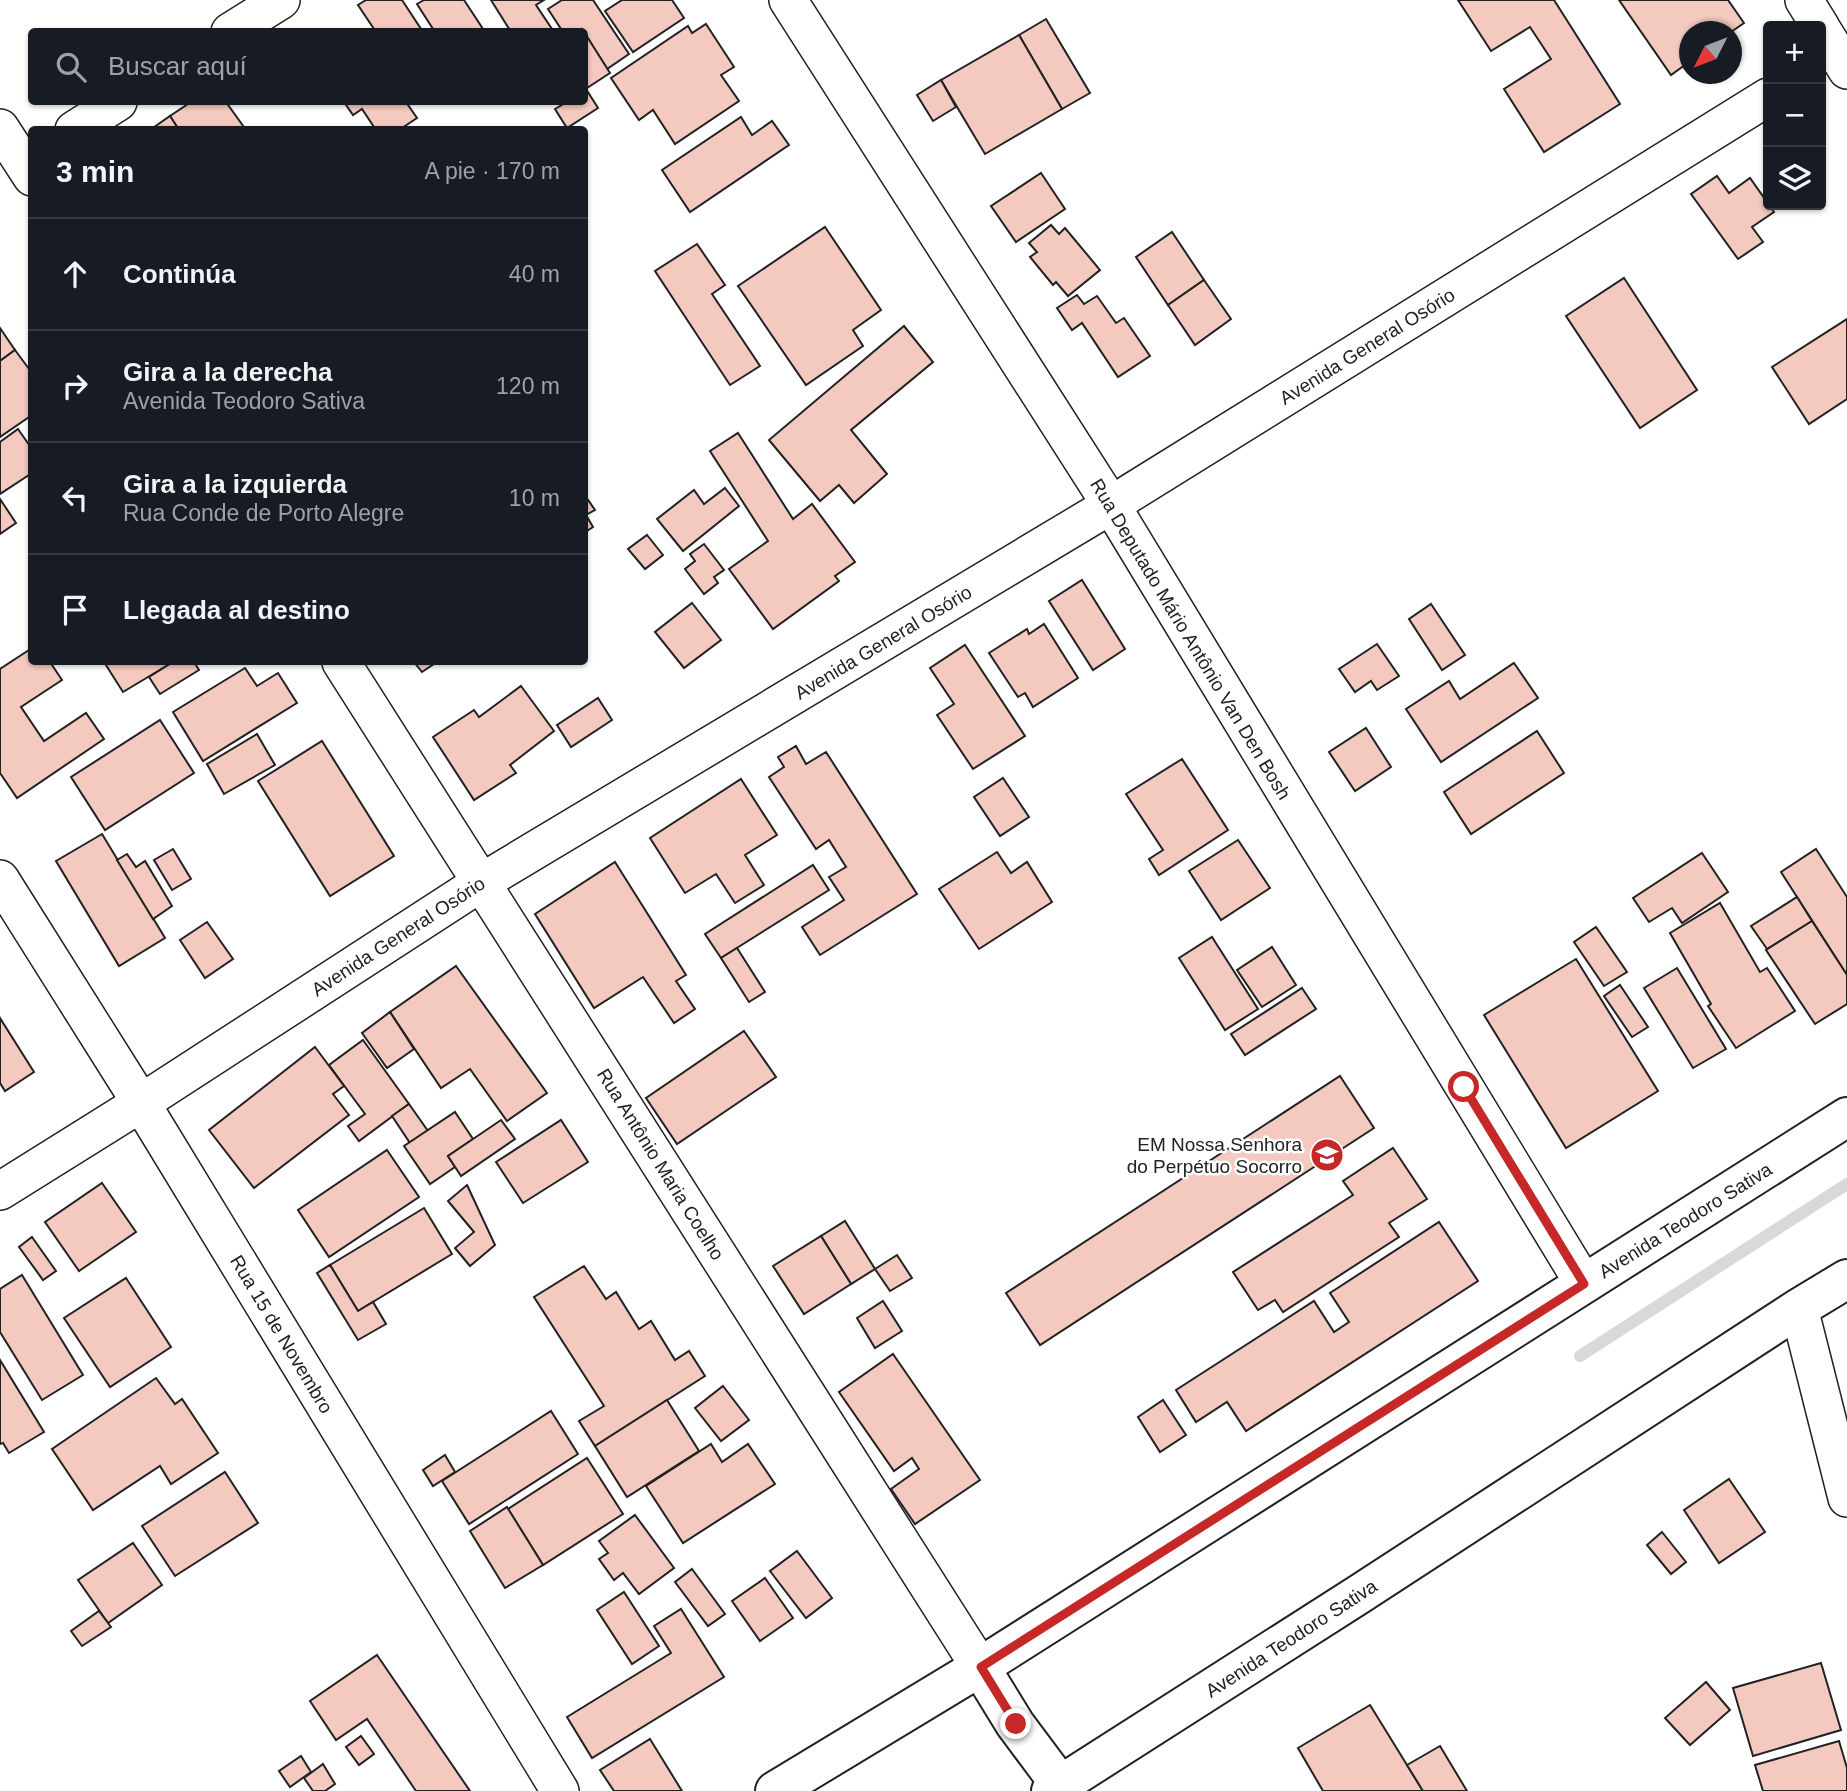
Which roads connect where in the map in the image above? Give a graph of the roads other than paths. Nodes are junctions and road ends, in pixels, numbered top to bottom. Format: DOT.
graph roads {
  1 [pos="281,0"];
  2 [pos="788,0"];
  3 [pos="1804,0"];
  4 [pos="236,28"];
  5 [pos="1832,48"];
  6 [pos="1763,100"];
  7 [pos="113,105"];
  8 [pos="80,126"];
  9 [pos="0,128"];
  10 [pos="21,168"];
  11 [pos="1111,505"];
  12 [pos="343,665"];
  13 [pos="0,879"];
  14 [pos="482,882"];
  15 [pos="141,1102"];
  16 [pos="1847,1117"];
  17 [pos="0,1191"];
  18 [pos="1847,1279"];
  19 [pos="1584,1284"];
  20 [pos="1799,1308"];
  21 [pos="1847,1498"];
  22 [pos="981,1667"];
  23 [pos="1059,1789"];
  24 [pos="560,1791"];
  25 [pos="775,1791"];
  1 -- 4 [label="street"];
  2 -- 11 [label="street, Rua Deputado Mário Antônio Van Den Bosh"];
  3 -- 5 [label="street"];
  6 -- 11 [label="street, Avenida General Osório"];
  7 -- 8 [label="street"];
  9 -- 10 [label="street"];
  11 -- 14 [label="street, Avenida General Osório"];
  11 -- 19 [label="street, Rua Deputado Mário Antônio Van Den Bosh"];
  12 -- 14 [label="street, Rua Antônio Maria Coelho"];
  13 -- 15 [label="street, Rua 15 de Novembro"];
  14 -- 15 [label="street, Avenida General Osório"];
  14 -- 22 [label="street, Rua Antônio Maria Coelho"];
  15 -- 17 [label="street, Avenida General Osório"];
  15 -- 24 [label="street, Rua 15 de Novembro"];
  16 -- 19 [label="main road, Avenida Teodoro Sativa"];
  18 -- 20 [label="main road, Avenida Teodoro Sativa"];
  19 -- 22 [label="main road, Avenida Teodoro Sativa"];
  20 -- 21 [label="street"];
  20 -- 23 [label="main road, Avenida Teodoro Sativa"];
  22 -- 23 [label="main road"];
  22 -- 25 [label="main road, Avenida Teodoro Sativa"];
}
